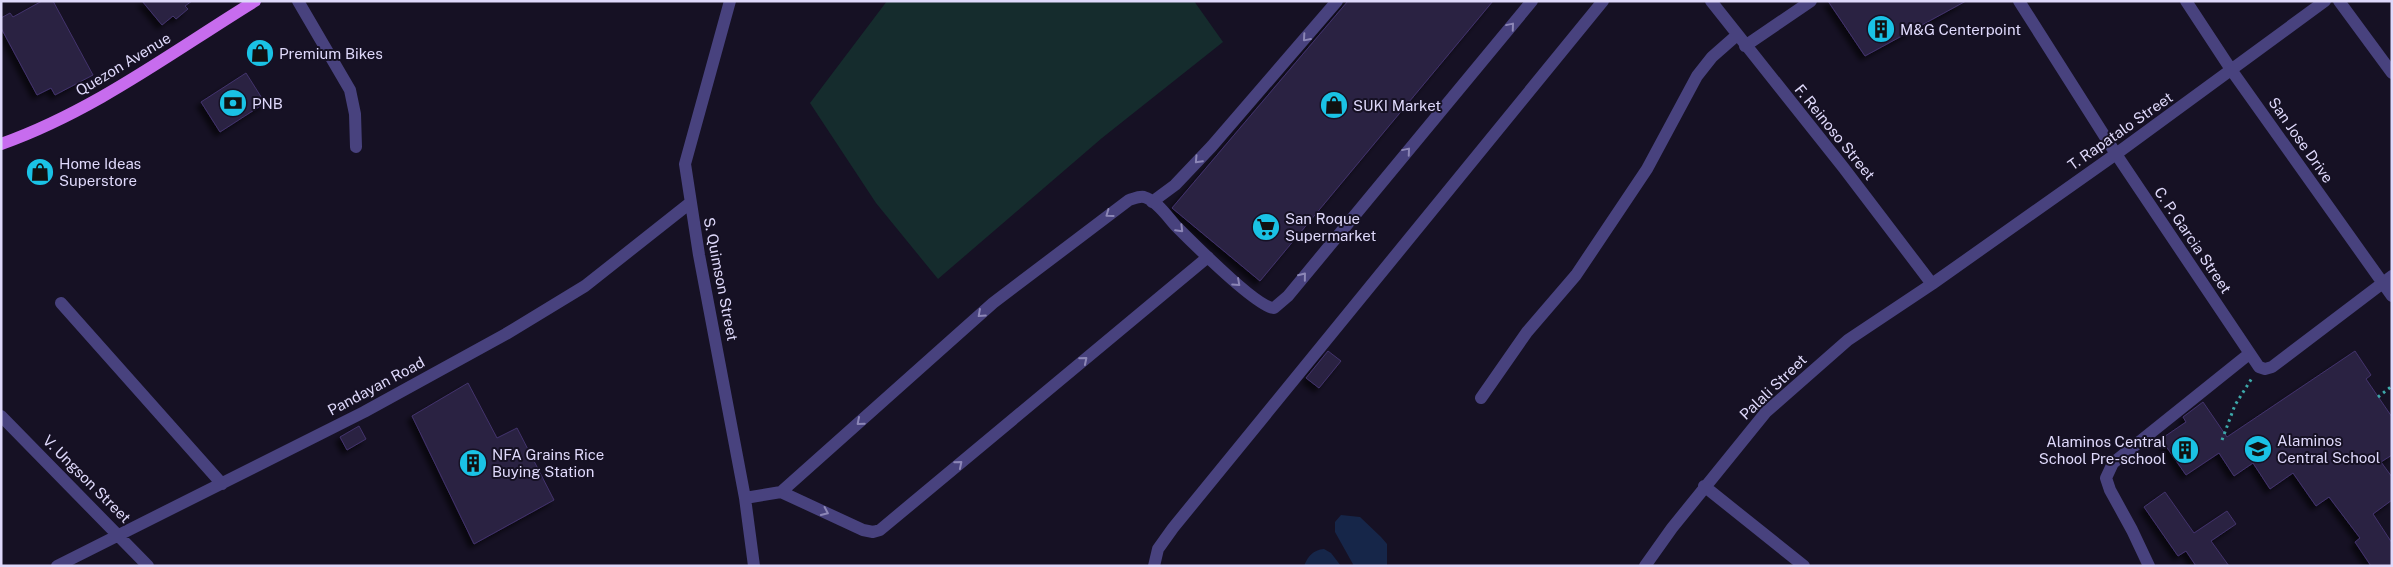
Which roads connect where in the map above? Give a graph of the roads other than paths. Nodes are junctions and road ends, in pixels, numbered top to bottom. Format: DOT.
graph roads {
  1 [pos="255,1"];
  2 [pos="298,1"];
  3 [pos="730,1"];
  4 [pos="1337,1"];
  5 [pos="1532,1"];
  6 [pos="1604,1"];
  7 [pos="1711,1"];
  8 [pos="1811,1"];
  9 [pos="2019,1"];
  10 [pos="2186,1"];
  11 [pos="2325,1"];
  12 [pos="2339,1"];
  13 [pos="1737,35"];
  14 [pos="1745,46"];
  15 [pos="2232,71"];
  16 [pos="2392,73"];
  17 [pos="1,144"];
  18 [pos="356,147"];
  19 [pos="2116,154"];
  20 [pos="1152,202"];
  21 [pos="690,203"];
  22 [pos="1208,256"];
  23 [pos="2387,280"];
  24 [pos="1932,284"];
  25 [pos="2392,296"];
  26 [pos="61,303"];
  27 [pos="2249,354"];
  28 [pos="1481,398"];
  29 [pos="1,416"];
  30 [pos="222,484"];
  31 [pos="1704,486"];
  32 [pos="781,492"];
  33 [pos="744,498"];
  34 [pos="119,534"];
  35 [pos="57,566"];
  36 [pos="148,566"];
  37 [pos="754,566"];
  38 [pos="1154,566"];
  39 [pos="1645,566"];
  40 [pos="1804,566"];
  41 [pos="2148,566"];
  1 -- 17 [label="main road, Quezon Avenue"];
  2 -- 18 [label="street"];
  3 -- 21 [label="street, S. Quimson Street"];
  4 -- 20 [label="street, one-way"];
  22 -- 5 [label="street, one-way"];
  6 -- 38 [label="street"];
  7 -- 13 [label="street, F. Reinoso Street"];
  8 -- 14 [label="street"];
  9 -- 19 [label="street, C. P. Garcia Street"];
  10 -- 15 [label="street, San Jose Drive"];
  11 -- 15 [label="street, T. Rapatalo Street"];
  12 -- 16 [label="street"];
  13 -- 14 [label="street, F. Reinoso Street"];
  13 -- 28 [label="street"];
  14 -- 24 [label="street, F. Reinoso Street"];
  15 -- 19 [label="street, T. Rapatalo Street"];
  15 -- 23 [label="street, San Jose Drive"];
  19 -- 24 [label="street, T. Rapatalo Street"];
  19 -- 27 [label="street, C. P. Garcia Street"];
  20 -- 22 [label="street, one-way"];
  20 -- 32 [label="street, one-way"];
  21 -- 30 [label="street, Pandayan Road"];
  21 -- 33 [label="street, S. Quimson Street"];
  32 -- 22 [label="street, one-way"];
  23 -- 25 [label="street, San Jose Drive"];
  23 -- 27 [label="street, C. P. Garcia Street"];
  24 -- 31 [label="street, Palali Street"];
  26 -- 30 [label="street"];
  27 -- 41 [label="street"];
  29 -- 34 [label="street, V. Ungson Street"];
  30 -- 34 [label="street, Pandayan Road"];
  31 -- 39 [label="street, Palali Street"];
  31 -- 40 [label="street"];
  32 -- 33 [label="street"];
  33 -- 37 [label="street, S. Quimson Street"];
  34 -- 35 [label="street, Pandayan Road"];
  34 -- 36 [label="street, V. Ungson Street"];
}
